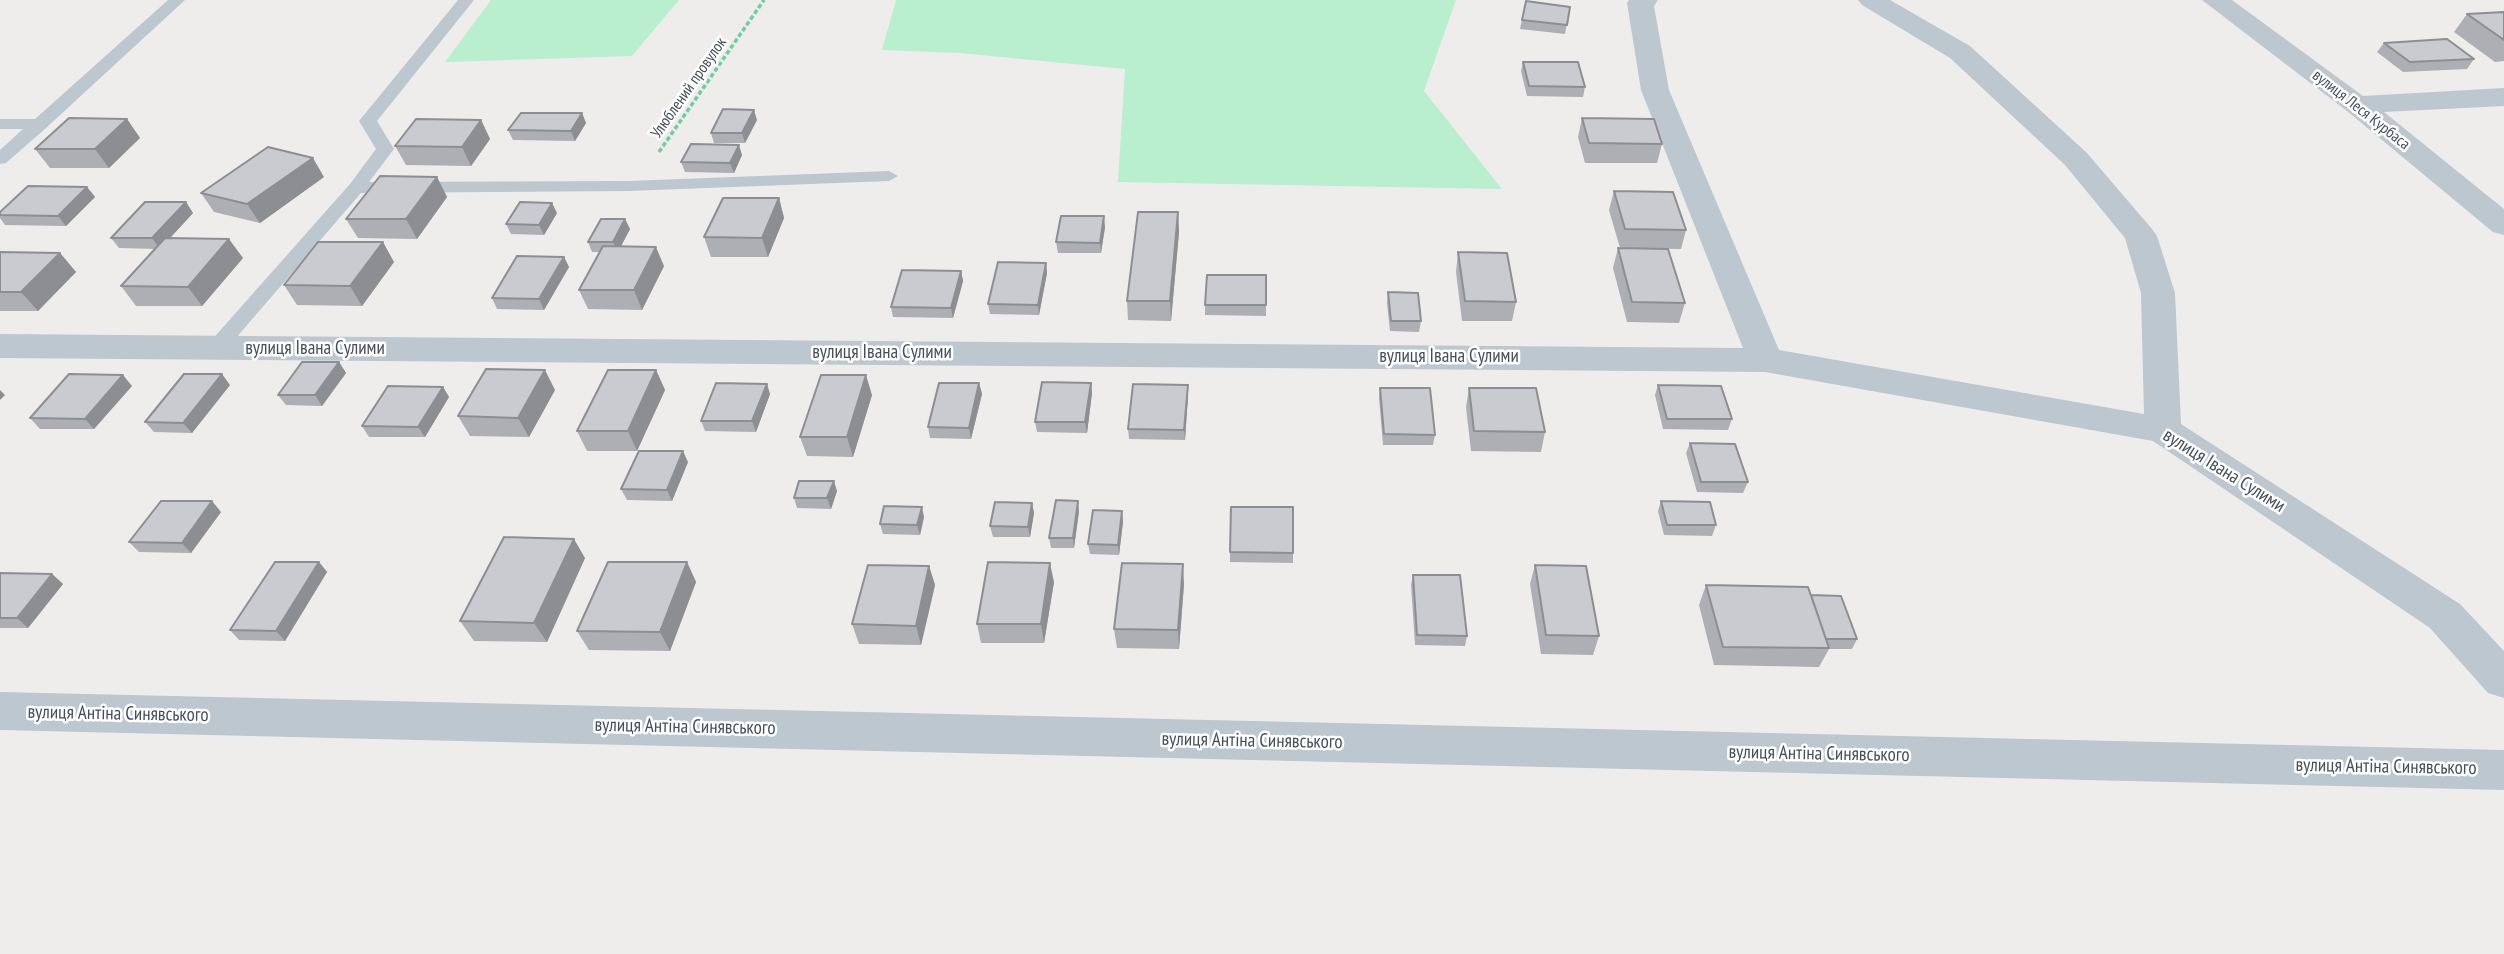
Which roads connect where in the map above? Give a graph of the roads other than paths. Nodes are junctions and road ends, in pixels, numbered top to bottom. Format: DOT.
graph roads {
  1 [pos="177,0"];
  2 [pos="466,0"];
  3 [pos="1645,0"];
  4 [pos="1871,0"];
  5 [pos="2215,0"];
  6 [pos="2504,97"];
  7 [pos="2357,105"];
  8 [pos="0,124"];
  9 [pos="40,124"];
  10 [pos="0,159"];
  11 [pos="888,176"];
  12 [pos="356,188"];
  13 [pos="2504,225"];
  14 [pos="0,346"];
  15 [pos="216,348"];
  16 [pos="1765,360"];
  17 [pos="2163,430"];
  18 [pos="2504,680"];
  19 [pos="0,711"];
  20 [pos="2504,770"];
  1 -- 9 [label="lane"];
  2 -- 12 [label="lane"];
  3 -- 16 [label="street"];
  4 -- 17 [label="street"];
  5 -- 7 [label="street, вулиця Леся Курбаса"];
  6 -- 7 [label="street"];
  7 -- 13 [label="street, вулиця Леся Курбаса"];
  8 -- 9 [label="lane"];
  9 -- 10 [label="lane"];
  11 -- 12 [label="lane"];
  12 -- 15 [label="lane"];
  14 -- 15 [label="street, вулиця Івана Сулими"];
  15 -- 16 [label="street, вулиця Івана Сулими"];
  16 -- 17 [label="street, вулиця Івана Сулими"];
  17 -- 18 [label="street, вулиця Івана Сулими"];
  19 -- 20 [label="street, вулиця Антіна Синявського"];
}
